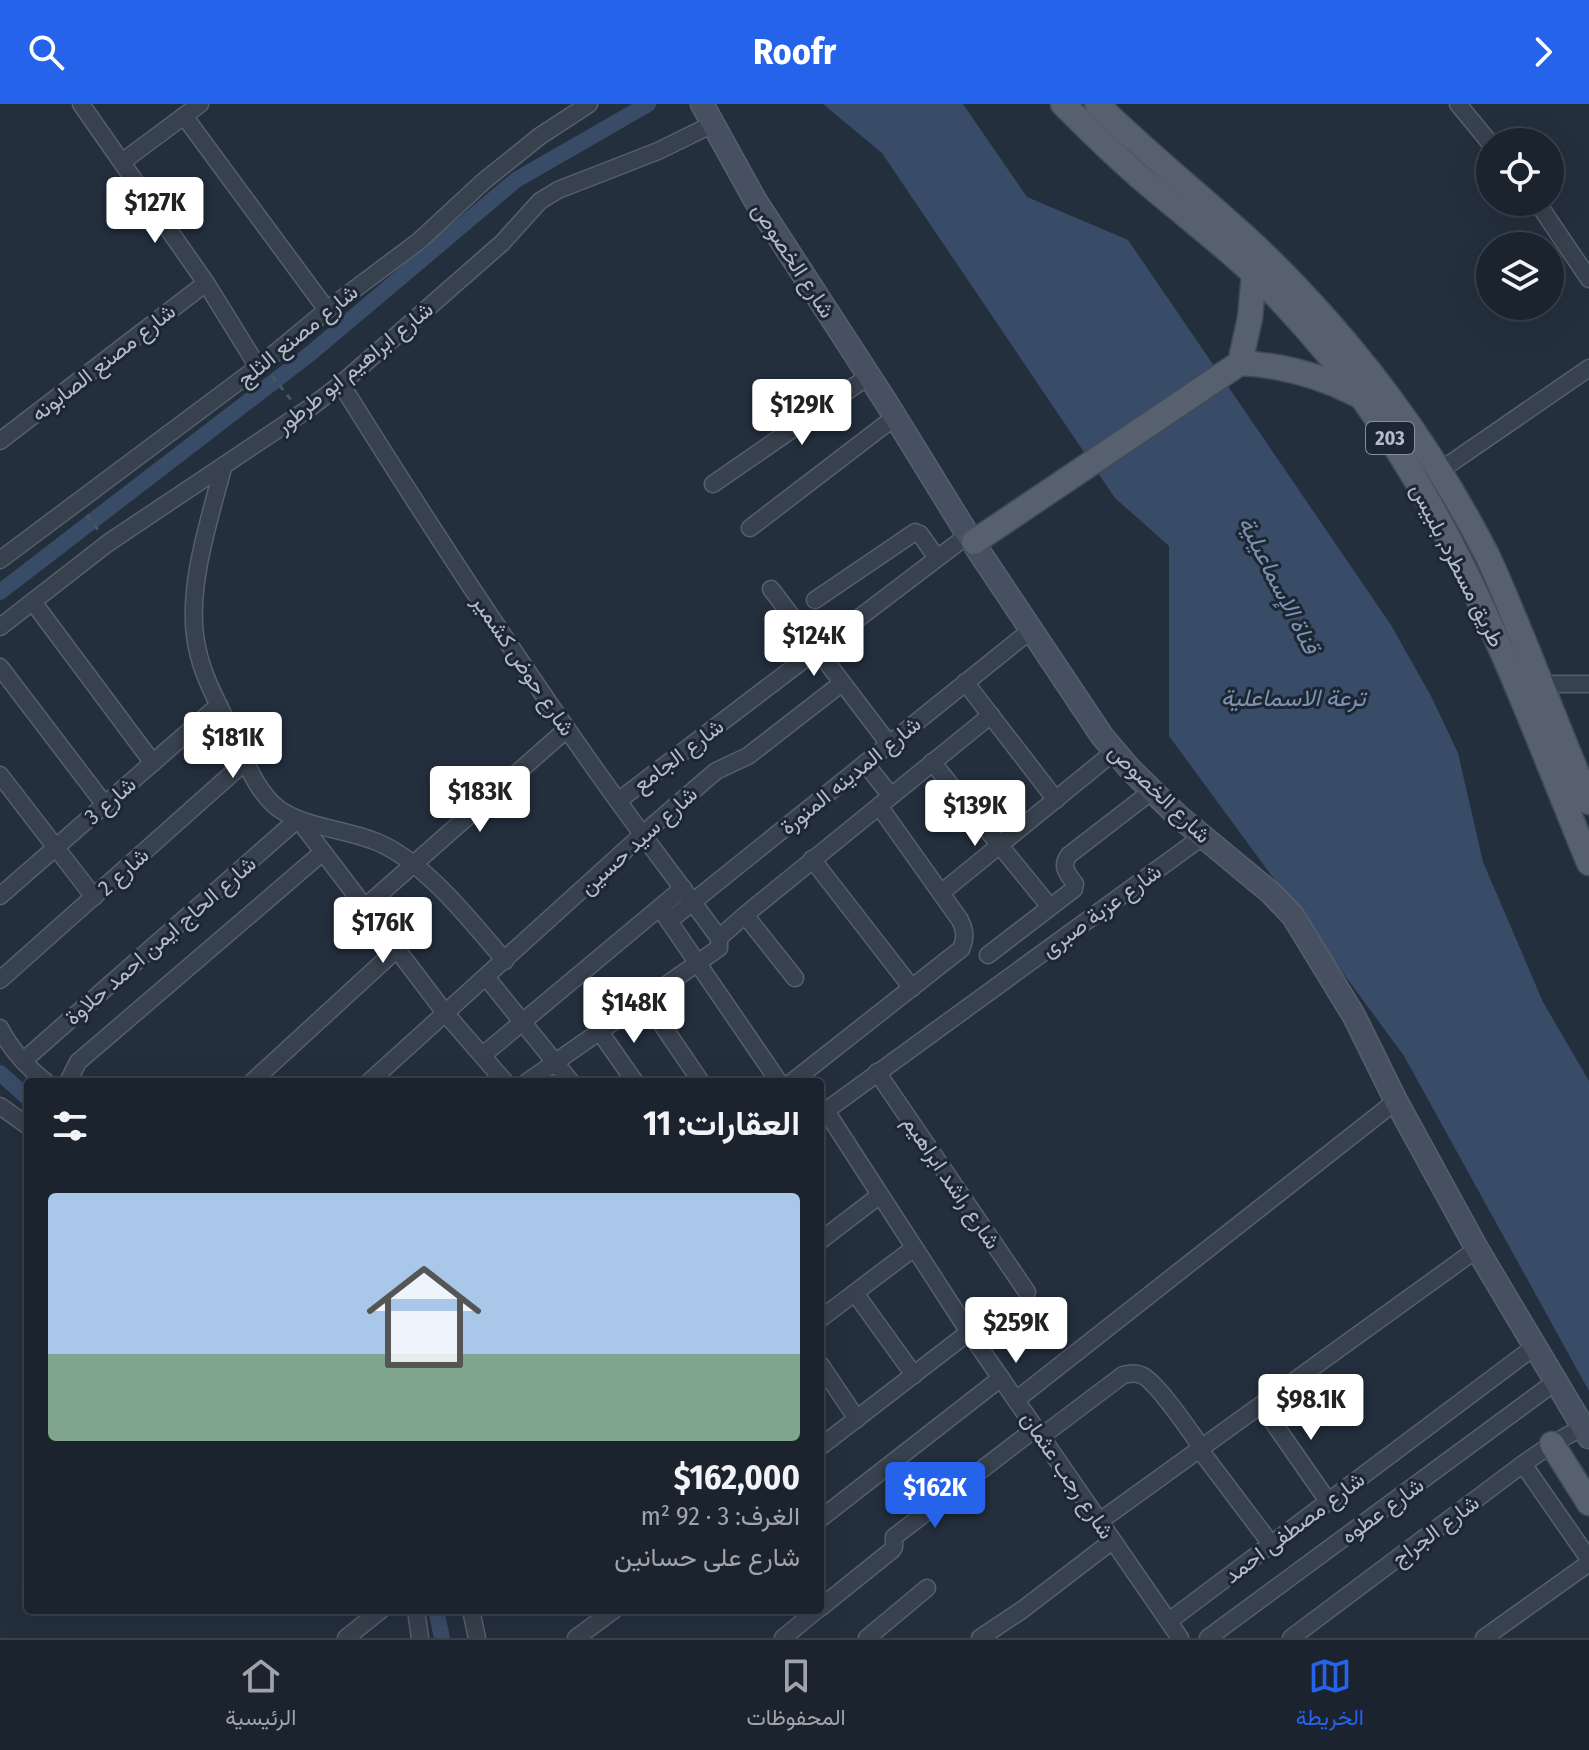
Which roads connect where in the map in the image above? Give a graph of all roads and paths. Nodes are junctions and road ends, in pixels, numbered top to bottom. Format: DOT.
graph roads {
  1 [pos="81,104"];
  2 [pos="200,104"];
  3 [pos="589,104"];
  4 [pos="702,104"];
  5 [pos="1063,104"];
  6 [pos="1097,104"];
  7 [pos="1458,104"];
  8 [pos="184,116"];
  9 [pos="713,124"];
  10 [pos="1478,128"];
  11 [pos="122,162"];
  12 [pos="1546,216"];
  13 [pos="1254,274"];
  14 [pos="1589,279"];
  15 [pos="206,283"];
  16 [pos="327,310"];
  17 [pos="1238,364"];
  18 [pos="1589,368"];
  19 [pos="264,370"];
  20 [pos="869,376"];
  21 [pos="341,384"];
  22 [pos="284,391"];
  23 [pos="1362,397"];
  24 [pos="895,417"];
  25 [pos="0,441"];
  26 [pos="223,468"];
  27 [pos="1438,472"];
  28 [pos="713,484"];
  29 [pos="82,509"];
  30 [pos="750,528"];
  31 [pos="102,534"];
  32 [pos="971,539"];
  33 [pos="937,558"];
  34 [pos="0,560"];
  35 [pos="771,589"];
  36 [pos="815,600"];
  37 [pos="33,602"];
  38 [pos="0,627"];
  39 [pos="1031,630"];
  40 [pos="817,649"];
  41 [pos="0,667"];
  42 [pos="965,682"];
  43 [pos="842,683"];
  44 [pos="1541,684"];
  45 [pos="1589,684"];
  46 [pos="219,705"];
  47 [pos="991,715"];
  48 [pos="567,729"];
  49 [pos="889,744"];
  50 [pos="1115,751"];
  51 [pos="246,761"];
  52 [pos="932,762"];
  53 [pos="153,763"];
  54 [pos="865,763"];
  55 [pos="0,775"];
  56 [pos="1152,791"];
  57 [pos="7,799"];
  58 [pos="1056,800"];
  59 [pos="618,801"];
  60 [pos="885,801"];
  61 [pos="1589,802"];
  62 [pos="105,805"];
  63 [pos="298,819"];
  64 [pos="643,834"];
  65 [pos="1202,837"];
  66 [pos="999,846"];
  67 [pos="55,848"];
  68 [pos="323,852"];
  69 [pos="812,859"];
  70 [pos="1589,863"];
  71 [pos="414,865"];
  72 [pos="941,893"];
  73 [pos="688,895"];
  74 [pos="0,896"];
  75 [pos="94,897"];
  76 [pos="659,906"];
  77 [pos="365,907"];
  78 [pos="1050,907"];
  79 [pos="745,915"];
  80 [pos="669,921"];
  81 [pos="720,942"];
  82 [pos="397,949"];
  83 [pos="988,955"];
  84 [pos="505,961"];
  85 [pos="698,963"];
  86 [pos="486,977"];
  87 [pos="795,978"];
  88 [pos="0,980"];
  89 [pos="912,988"];
  90 [pos="646,1001"];
  91 [pos="446,1014"];
  92 [pos="523,1023"];
  93 [pos="0,1028"];
  94 [pos="600,1032"];
  95 [pos="483,1055"];
  96 [pos="23,1061"];
  97 [pos="555,1062"];
  98 [pos="877,1072"];
  99 [pos="42,1078"];
  100 [pos="70,1078"];
  101 [pos="256,1078"];
  102 [pos="374,1078"];
  103 [pos="502,1078"];
  104 [pos="533,1078"];
  105 [pos="568,1078"];
  106 [pos="632,1078"];
  107 [pos="698,1078"];
  108 [pos="776,1078"];
  109 [pos="797,1078"];
  110 [pos="1396,1101"];
  111 [pos="0,1106"];
  112 [pos="824,1112"];
  113 [pos="824,1114"];
  114 [pos="24,1123"];
  115 [pos="880,1195"];
  116 [pos="824,1238"];
  117 [pos="914,1248"];
  118 [pos="1477,1249"];
  119 [pos="1027,1292"];
  120 [pos="855,1293"];
  121 [pos="824,1316"];
  122 [pos="969,1332"];
  123 [pos="1534,1347"];
  124 [pos="824,1370"];
  125 [pos="914,1375"];
  126 [pos="1001,1378"];
  127 [pos="1555,1382"];
  128 [pos="1016,1400"];
  129 [pos="1261,1405"];
  130 [pos="857,1419"];
  131 [pos="1039,1432"];
  132 [pos="1586,1432"];
  133 [pos="824,1444"];
  134 [pos="1552,1444"];
  135 [pos="1201,1449"];
  136 [pos="1523,1464"];
  137 [pos="1328,1501"];
  138 [pos="1589,1503"];
  139 [pos="824,1516"];
  140 [pos="1100,1521"];
  141 [pos="1112,1541"];
  142 [pos="1271,1544"];
  143 [pos="1589,1561"];
  144 [pos="927,1588"];
  145 [pos="824,1605"];
  146 [pos="376,1614"];
  147 [pos="417,1614"];
  148 [pos="472,1614"];
  149 [pos="609,1614"];
  150 [pos="813,1614"];
  151 [pos="1169,1621"];
  152 [pos="985,1636"];
  153 [pos="346,1638"];
  154 [pos="420,1638"];
  155 [pos="477,1638"];
  156 [pos="576,1638"];
  157 [pos="783,1638"];
  158 [pos="867,1638"];
  159 [pos="1180,1638"];
  160 [pos="1208,1638"];
  161 [pos="1291,1638"];
  162 [pos="1484,1638"];
  1 -- 11 [label="street"];
  2 -- 8 [label="street"];
  3 -- 16 [label="street, شارع مصنع الثلج"];
  4 -- 9 [label="main road, شارع الخصوص"];
  5 -- 13 [label="main road, طريق مسطرد, بلبيس / 203"];
  6 -- 27 [label="main road, طريق مسطرد, بلبيس / 203"];
  7 -- 10 [label="street"];
  8 -- 11 [label="street"];
  8 -- 16 [label="street"];
  9 -- 20 [label="main road, شارع الخصوص"];
  9 -- 21 [label="street, شارع ابراهيم ابو طرطور"];
  11 -- 15 [label="street"];
  12 -- 14 [label="street"];
  13 -- 17 [label="main road"];
  13 -- 23 [label="main road, طريق مسطرد, بلبيس / 203"];
  15 -- 19 [label="street"];
  15 -- 25 [label="street, شارع مصنع الصابونه"];
  16 -- 19 [label="street, شارع مصنع الثلج"];
  17 -- 23 [label="main road"];
  17 -- 32 [label="main road"];
  18 -- 27 [label="street"];
  19 -- 22 [label="path"];
  19 -- 34 [label="street, شارع مصنع الثلج"];
  20 -- 24 [label="main road, شارع الخصوص"];
  20 -- 28 [label="street"];
  21 -- 26 [label="street, شارع ابراهيم ابو طرطور"];
  21 -- 48 [label="street, شارع حوض كشمير"];
  23 -- 70 [label="main road, طريق مسطرد, بلبيس / 203"];
  24 -- 30 [label="street"];
  24 -- 32 [label="main road, شارع الخصوص"];
  26 -- 37 [label="street, شارع ابراهيم ابو طرطور"];
  26 -- 46 [label="street"];
  27 -- 44 [label="main road, طريق مسطرد, بلبيس / 203"];
  29 -- 31 [label="path"];
  32 -- 33 [label="street, شارع الجامع"];
  32 -- 39 [label="main road, شارع الخصوص"];
  33 -- 36 [label="street"];
  33 -- 40 [label="street, شارع الجامع"];
  35 -- 40 [label="street"];
  37 -- 38 [label="street, شارع ابراهيم ابو طرطور"];
  37 -- 53 [label="street"];
  39 -- 42 [label="street, شارع المدينه المنورة"];
  39 -- 50 [label="main road, شارع الخصوص"];
  40 -- 43 [label="street"];
  40 -- 59 [label="street, شارع الجامع"];
  41 -- 62 [label="street"];
  42 -- 47 [label="street"];
  42 -- 49 [label="street, شارع المدينه المنورة"];
  43 -- 49 [label="street"];
  43 -- 64 [label="street, شارع سيد حسين"];
  44 -- 45 [label="street"];
  44 -- 61 [label="main road, طريق مسطرد, بلبيس / 203"];
  46 -- 51 [label="street"];
  46 -- 53 [label="street, شارع 3"];
  47 -- 52 [label="street"];
  47 -- 58 [label="street"];
  48 -- 59 [label="street, شارع حوض كشمير"];
  48 -- 71 [label="street"];
  49 -- 54 [label="street, شارع المدينه المنورة"];
  50 -- 56 [label="main road, شارع الخصوص"];
  50 -- 58 [label="street"];
  51 -- 63 [label="street"];
  51 -- 75 [label="street, شارع 2"];
  52 -- 60 [label="street"];
  52 -- 66 [label="street"];
  53 -- 62 [label="street, شارع 3"];
  54 -- 60 [label="street"];
  54 -- 73 [label="street, شارع المدينه المنورة"];
  55 -- 57 [label="street"];
  56 -- 65 [label="main road, شارع الخصوص"];
  56 -- 78 [label="street"];
  57 -- 67 [label="street"];
  58 -- 66 [label="street"];
  59 -- 64 [label="street, شارع حوض كشمير"];
  60 -- 69 [label="street"];
  60 -- 72 [label="street"];
  62 -- 67 [label="street, شارع 3"];
  63 -- 68 [label="street"];
  63 -- 71 [label="street"];
  63 -- 96 [label="street, شارع الحاج ايمن احمد حلاوة"];
  64 -- 73 [label="street, شارع حوض كشمير"];
  64 -- 84 [label="street, شارع سيد حسين"];
  65 -- 98 [label="street, شارع عزبة صبرى"];
  65 -- 110 [label="main road, شارع الخصوص"];
  66 -- 72 [label="street"];
  66 -- 78 [label="street"];
  67 -- 74 [label="street, شارع 3"];
  67 -- 75 [label="street"];
  68 -- 77 [label="street"];
  68 -- 100 [label="street"];
  69 -- 79 [label="street"];
  69 -- 89 [label="street"];
  71 -- 77 [label="street"];
  71 -- 84 [label="street"];
  72 -- 89 [label="street"];
  73 -- 76 [label="street"];
  73 -- 80 [label="street, شارع المدينه المنورة"];
  73 -- 81 [label="street, شارع حوض كشمير"];
  75 -- 88 [label="street, شارع 2"];
  76 -- 80 [label="street"];
  76 -- 92 [label="street"];
  77 -- 82 [label="street"];
  78 -- 83 [label="street"];
  79 -- 81 [label="street"];
  79 -- 87 [label="street"];
  80 -- 85 [label="street"];
  81 -- 85 [label="street"];
  82 -- 91 [label="street"];
  82 -- 101 [label="street"];
  84 -- 86 [label="street, شارع سيد حسين"];
  85 -- 90 [label="street"];
  85 -- 108 [label="street"];
  86 -- 91 [label="street, شارع سيد حسين"];
  86 -- 92 [label="street"];
  89 -- 109 [label="street"];
  90 -- 94 [label="street"];
  90 -- 107 [label="street"];
  91 -- 95 [label="street"];
  91 -- 102 [label="street, شارع سيد حسين"];
  92 -- 95 [label="street"];
  92 -- 97 [label="street"];
  93 -- 96 [label="street"];
  94 -- 97 [label="street"];
  94 -- 106 [label="street"];
  95 -- 103 [label="street"];
  96 -- 99 [label="street"];
  97 -- 104 [label="street"];
  97 -- 105 [label="street"];
  98 -- 112 [label="street, شارع عزبة صبرى"];
  98 -- 119 [label="street, شارع راشد ابراهيم"];
  110 -- 118 [label="main road, شارع الخصوص"];
  110 -- 128 [label="street"];
  111 -- 114 [label="street"];
  113 -- 115 [label="street, شارع رجب عثمان"];
  115 -- 116 [label="street"];
  115 -- 117 [label="street, شارع رجب عثمان"];
  117 -- 120 [label="street"];
  117 -- 122 [label="street, شارع رجب عثمان"];
  118 -- 123 [label="main road, شارع الخصوص"];
  118 -- 129 [label="street"];
  120 -- 121 [label="street"];
  120 -- 125 [label="street"];
  122 -- 125 [label="street"];
  122 -- 126 [label="street, شارع رجب عثمان"];
  123 -- 127 [label="main road, شارع الخصوص"];
  123 -- 137 [label="street, شارع مصطفى احمد"];
  124 -- 130 [label="street"];
  125 -- 130 [label="street"];
  126 -- 128 [label="street, شارع رجب عثمان"];
  126 -- 139 [label="street"];
  127 -- 132 [label="main road, شارع الخصوص"];
  127 -- 160 [label="street, شارع عطوه"];
  128 -- 131 [label="street, شارع رجب عثمان"];
  129 -- 135 [label="street"];
  129 -- 137 [label="street"];
  130 -- 133 [label="street"];
  131 -- 135 [label="street"];
  131 -- 140 [label="street, شارع رجب عثمان"];
  131 -- 145 [label="street"];
  132 -- 134 [label="street, شارع الجراج"];
  134 -- 136 [label="street, شارع الجراج"];
  134 -- 138 [label="main road"];
  135 -- 140 [label="street"];
  135 -- 142 [label="street"];
  136 -- 143 [label="street"];
  136 -- 161 [label="street, شارع الجراج"];
  137 -- 142 [label="street, شارع مصطفى احمد"];
  140 -- 141 [label="street, شارع رجب عثمان"];
  141 -- 151 [label="street, شارع رجب عثمان"];
  141 -- 152 [label="street"];
  142 -- 151 [label="street, شارع مصطفى احمد"];
  143 -- 162 [label="street"];
  144 -- 158 [label="street"];
  146 -- 153 [label="street"];
  147 -- 154 [label="street"];
  148 -- 155 [label="street"];
  149 -- 156 [label="street"];
  150 -- 157 [label="street"];
  151 -- 159 [label="street, شارع رجب عثمان"];
}
